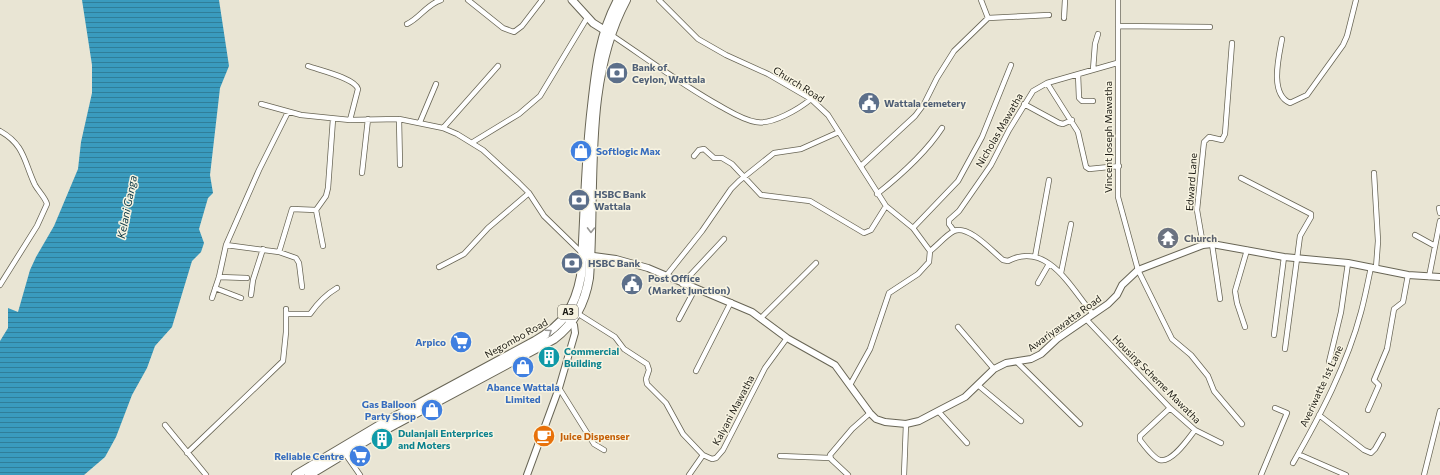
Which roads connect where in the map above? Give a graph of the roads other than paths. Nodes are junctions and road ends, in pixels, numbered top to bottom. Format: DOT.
graph roads {
  1 [pos="441,0"];
  2 [pos="470,0"];
  3 [pos="542,0"];
  4 [pos="572,0"];
  5 [pos="618,0"];
  6 [pos="626,0"];
  7 [pos="659,0"];
  8 [pos="981,0"];
  9 [pos="1065,0"];
  10 [pos="1118,0"];
  11 [pos="1356,0"];
  12 [pos="1049,15"];
  13 [pos="587,18"];
  14 [pos="988,18"];
  15 [pos="1064,18"];
  16 [pos="407,24"];
  17 [pos="1118,26"];
  18 [pos="1210,27"];
  19 [pos="607,32"];
  20 [pos="1098,34"];
  21 [pos="1282,39"];
  22 [pos="1232,43"];
  23 [pos="1117,63"];
  24 [pos="1011,65"];
  25 [pos="308,66"];
  26 [pos="498,66"];
  27 [pos="1093,70"];
  28 [pos="1078,74"];
  29 [pos="1047,83"];
  30 [pos="436,84"];
  31 [pos="811,99"];
  32 [pos="1093,101"];
  33 [pos="261,104"];
  34 [pos="1024,104"];
  35 [pos="288,112"];
  36 [pos="399,118"];
  37 [pos="333,119"];
  38 [pos="368,119"];
  39 [pos="350,120"];
  40 [pos="1072,120"];
  41 [pos="420,122"];
  42 [pos="443,128"];
  43 [pos="942,128"];
  44 [pos="0,132"];
  45 [pos="839,132"];
  46 [pos="473,142"];
  47 [pos="694,156"];
  48 [pos="400,165"];
  49 [pos="861,166"];
  50 [pos="1119,166"];
  51 [pos="362,173"];
  52 [pos="1374,173"];
  53 [pos="744,177"];
  54 [pos="1241,178"];
  55 [pos="1049,180"];
  56 [pos="529,193"];
  57 [pos="877,194"];
  58 [pos="886,206"];
  59 [pos="316,210"];
  60 [pos="1440,221"];
  61 [pos="1071,224"];
  62 [pos="913,228"];
  63 [pos="954,231"];
  64 [pos="1415,235"];
  65 [pos="724,239"];
  66 [pos="1212,244"];
  67 [pos="226,245"];
  68 [pos="1203,245"];
  69 [pos="323,246"];
  70 [pos="1435,246"];
  71 [pos="263,249"];
  72 [pos="1247,250"];
  73 [pos="930,251"];
  74 [pos="280,252"];
  75 [pos="587,255"];
  76 [pos="1035,257"];
  77 [pos="1284,257"];
  78 [pos="1296,258"];
  79 [pos="816,263"];
  80 [pos="1348,263"];
  81 [pos="1049,264"];
  82 [pos="439,267"];
  83 [pos="1374,267"];
  84 [pos="1138,270"];
  85 [pos="1061,273"];
  86 [pos="1408,275"];
  87 [pos="666,276"];
  88 [pos="219,277"];
  89 [pos="1429,277"];
  90 [pos="1440,277"];
  91 [pos="246,278"];
  92 [pos="1038,283"];
  93 [pos="682,284"];
  94 [pos="0,285"];
  95 [pos="302,286"];
  96 [pos="216,288"];
  97 [pos="337,288"];
  98 [pos="695,289"];
  99 [pos="251,295"];
  100 [pos="212,298"];
  101 [pos="241,298"];
  102 [pos="1220,299"];
  103 [pos="730,302"];
  104 [pos="577,313"];
  105 [pos="1093,314"];
  106 [pos="761,318"];
  107 [pos="679,319"];
  108 [pos="1086,319"];
  109 [pos="568,320"];
  110 [pos="1245,327"];
  111 [pos="958,328"];
  112 [pos="1274,335"];
  113 [pos="787,338"];
  114 [pos="1285,349"];
  115 [pos="1017,362"];
  116 [pos="1329,362"];
  117 [pos="994,369"];
  118 [pos="696,372"];
  119 [pos="850,385"];
  120 [pos="979,386"];
  121 [pos="559,388"];
  122 [pos="1170,408"];
  123 [pos="1275,408"];
  124 [pos="1368,410"];
  125 [pos="938,411"];
  126 [pos="1440,411"];
  127 [pos="870,413"];
  128 [pos="1319,414"];
  129 [pos="1022,421"];
  130 [pos="906,424"];
  131 [pos="1080,424"];
  132 [pos="1242,424"];
  133 [pos="165,425"];
  134 [pos="1195,430"];
  135 [pos="1383,435"];
  136 [pos="967,443"];
  137 [pos="1221,443"];
  138 [pos="343,449"];
  139 [pos="604,450"];
  140 [pos="188,453"];
  141 [pos="1298,454"];
  142 [pos="703,455"];
  143 [pos="780,456"];
  144 [pos="830,458"];
  145 [pos="1293,463"];
  146 [pos="206,475"];
  147 [pos="296,475"];
  148 [pos="309,475"];
  149 [pos="360,475"];
  150 [pos="527,475"];
  151 [pos="689,475"];
  152 [pos="848,475"];
  153 [pos="904,475"];
  154 [pos="1261,475"];
  155 [pos="1346,475"];
  156 [pos="1424,475"];
  1 -- 16 [label="street"];
  2 -- 3 [label="street"];
  4 -- 13 [label="main road"];
  5 -- 19 [label="highway, Negombo Road / A3"];
  6 -- 19 [label="highway, Negombo Road / A3"];
  7 -- 31 [label="street, Church Road"];
  8 -- 14 [label="street"];
  9 -- 15 [label="street"];
  10 -- 17 [label="street, Vincent Joseph Mawatha"];
  11 -- 21 [label="street"];
  12 -- 14 [label="street"];
  13 -- 19 [label="main road"];
  13 -- 46 [label="street"];
  14 -- 49 [label="street"];
  17 -- 18 [label="street"];
  17 -- 23 [label="street, Vincent Joseph Mawatha"];
  19 -- 31 [label="street"];
  19 -- 75 [label="highway, Negombo Road / A3"];
  20 -- 27 [label="street"];
  22 -- 68 [label="street, Edward Lane"];
  23 -- 27 [label="street, Nicholas Mawatha"];
  23 -- 50 [label="street, Vincent Joseph Mawatha"];
  24 -- 62 [label="street"];
  25 -- 39 [label="street"];
  26 -- 42 [label="street"];
  27 -- 28 [label="street, Nicholas Mawatha"];
  28 -- 29 [label="street, Nicholas Mawatha"];
  28 -- 32 [label="street"];
  29 -- 34 [label="street, Nicholas Mawatha"];
  29 -- 40 [label="street"];
  30 -- 41 [label="street"];
  31 -- 45 [label="street, Church Road"];
  33 -- 35 [label="street"];
  34 -- 40 [label="street"];
  34 -- 63 [label="street, Nicholas Mawatha"];
  35 -- 37 [label="street"];
  35 -- 67 [label="street"];
  36 -- 38 [label="street"];
  36 -- 41 [label="street"];
  36 -- 48 [label="street"];
  37 -- 39 [label="street"];
  37 -- 59 [label="street"];
  38 -- 39 [label="street"];
  38 -- 51 [label="street"];
  40 -- 50 [label="street"];
  41 -- 42 [label="street"];
  42 -- 46 [label="street"];
  43 -- 57 [label="street"];
  44 -- 94 [label="street"];
  45 -- 49 [label="street, Church Road"];
  45 -- 53 [label="street"];
  46 -- 56 [label="street"];
  47 -- 53 [label="street"];
  49 -- 57 [label="street, Church Road"];
  50 -- 84 [label="street, Vincent Joseph Mawatha"];
  52 -- 83 [label="street, Averiwatte 1st Lane"];
  53 -- 58 [label="street"];
  53 -- 87 [label="street"];
  54 -- 78 [label="street"];
  55 -- 76 [label="street"];
  56 -- 75 [label="street"];
  56 -- 82 [label="street"];
  57 -- 58 [label="street, Church Road"];
  58 -- 62 [label="street, Church Road"];
  59 -- 69 [label="street"];
  59 -- 74 [label="street"];
  60 -- 70 [label="street"];
  61 -- 85 [label="street"];
  62 -- 73 [label="street, Church Road"];
  63 -- 73 [label="street"];
  63 -- 76 [label="street"];
  64 -- 70 [label="street"];
  65 -- 93 [label="street"];
  66 -- 68 [label="street, Awariyawatta Road"];
  66 -- 72 [label="street, Awariyawatta Road"];
  66 -- 102 [label="street"];
  67 -- 71 [label="street"];
  67 -- 88 [label="street"];
  68 -- 84 [label="street, Awariyawatta Road"];
  70 -- 89 [label="street"];
  71 -- 74 [label="street"];
  71 -- 99 [label="street"];
  72 -- 77 [label="street, Awariyawatta Road"];
  72 -- 110 [label="street"];
  73 -- 119 [label="street"];
  74 -- 95 [label="street"];
  75 -- 87 [label="street, Awariyawatta Road"];
  75 -- 104 [label="highway, Negombo Road / A3"];
  75 -- 109 [label="highway, Negombo Road / A3"];
  76 -- 81 [label="street"];
  77 -- 78 [label="street, Awariyawatta Road"];
  77 -- 112 [label="street"];
  78 -- 80 [label="street, Awariyawatta Road"];
  78 -- 114 [label="street"];
  79 -- 106 [label="street"];
  80 -- 83 [label="street, Awariyawatta Road"];
  80 -- 116 [label="street"];
  81 -- 85 [label="street"];
  81 -- 92 [label="street"];
  83 -- 86 [label="street, Awariyawatta Road"];
  83 -- 128 [label="street, Averiwatte 1st Lane"];
  84 -- 105 [label="street, Awariyawatta Road"];
  84 -- 132 [label="street, Vincent Joseph Mawatha"];
  85 -- 105 [label="street"];
  86 -- 89 [label="street, Awariyawatta Road"];
  86 -- 124 [label="street"];
  87 -- 93 [label="street, Awariyawatta Road"];
  88 -- 91 [label="street"];
  88 -- 96 [label="street"];
  89 -- 90 [label="street, Awariyawatta Road"];
  93 -- 98 [label="street, Awariyawatta Road"];
  96 -- 100 [label="street"];
  96 -- 101 [label="street"];
  97 -- 140 [label="street"];
  98 -- 103 [label="street, Awariyawatta Road"];
  98 -- 107 [label="street"];
  103 -- 106 [label="street, Awariyawatta Road"];
  103 -- 118 [label="street"];
  104 -- 109 [label="highway, Negombo Road / A3"];
  104 -- 142 [label="street"];
  105 -- 108 [label="street, Awariyawatta Road"];
  106 -- 113 [label="street, Awariyawatta Road"];
  108 -- 115 [label="street, Awariyawatta Road"];
  108 -- 122 [label="street, Housing Scheme Mawatha"];
  109 -- 121 [label="street"];
  109 -- 138 [label="highway, Negombo Road / A3"];
  111 -- 117 [label="street"];
  113 -- 119 [label="street, Awariyawatta Road"];
  113 -- 142 [label="street, Kalyani Mawatha"];
  115 -- 117 [label="street, Awariyawatta Road"];
  115 -- 131 [label="street"];
  117 -- 120 [label="street, Awariyawatta Road"];
  119 -- 127 [label="street, Awariyawatta Road"];
  120 -- 125 [label="street, Awariyawatta Road"];
  120 -- 129 [label="street"];
  121 -- 139 [label="street"];
  121 -- 150 [label="street"];
  122 -- 134 [label="street, Housing Scheme Mawatha"];
  122 -- 134 [label="street"];
  123 -- 154 [label="street"];
  125 -- 130 [label="street, Awariyawatta Road"];
  125 -- 136 [label="street"];
  126 -- 156 [label="street"];
  127 -- 130 [label="street, Awariyawatta Road"];
  127 -- 144 [label="street"];
  128 -- 135 [label="street"];
  128 -- 141 [label="street, Averiwatte 1st Lane"];
  130 -- 153 [label="street"];
  133 -- 140 [label="street"];
  134 -- 137 [label="street, Housing Scheme Mawatha"];
  138 -- 147 [label="highway, Negombo Road / A3"];
  138 -- 148 [label="highway, Negombo Road / A3"];
  138 -- 149 [label="street"];
  140 -- 146 [label="street"];
  141 -- 145 [label="street, Averiwatte 1st Lane"];
  141 -- 155 [label="street"];
  142 -- 151 [label="street, Kalyani Mawatha"];
  143 -- 144 [label="street"];
  144 -- 152 [label="street"];
}
